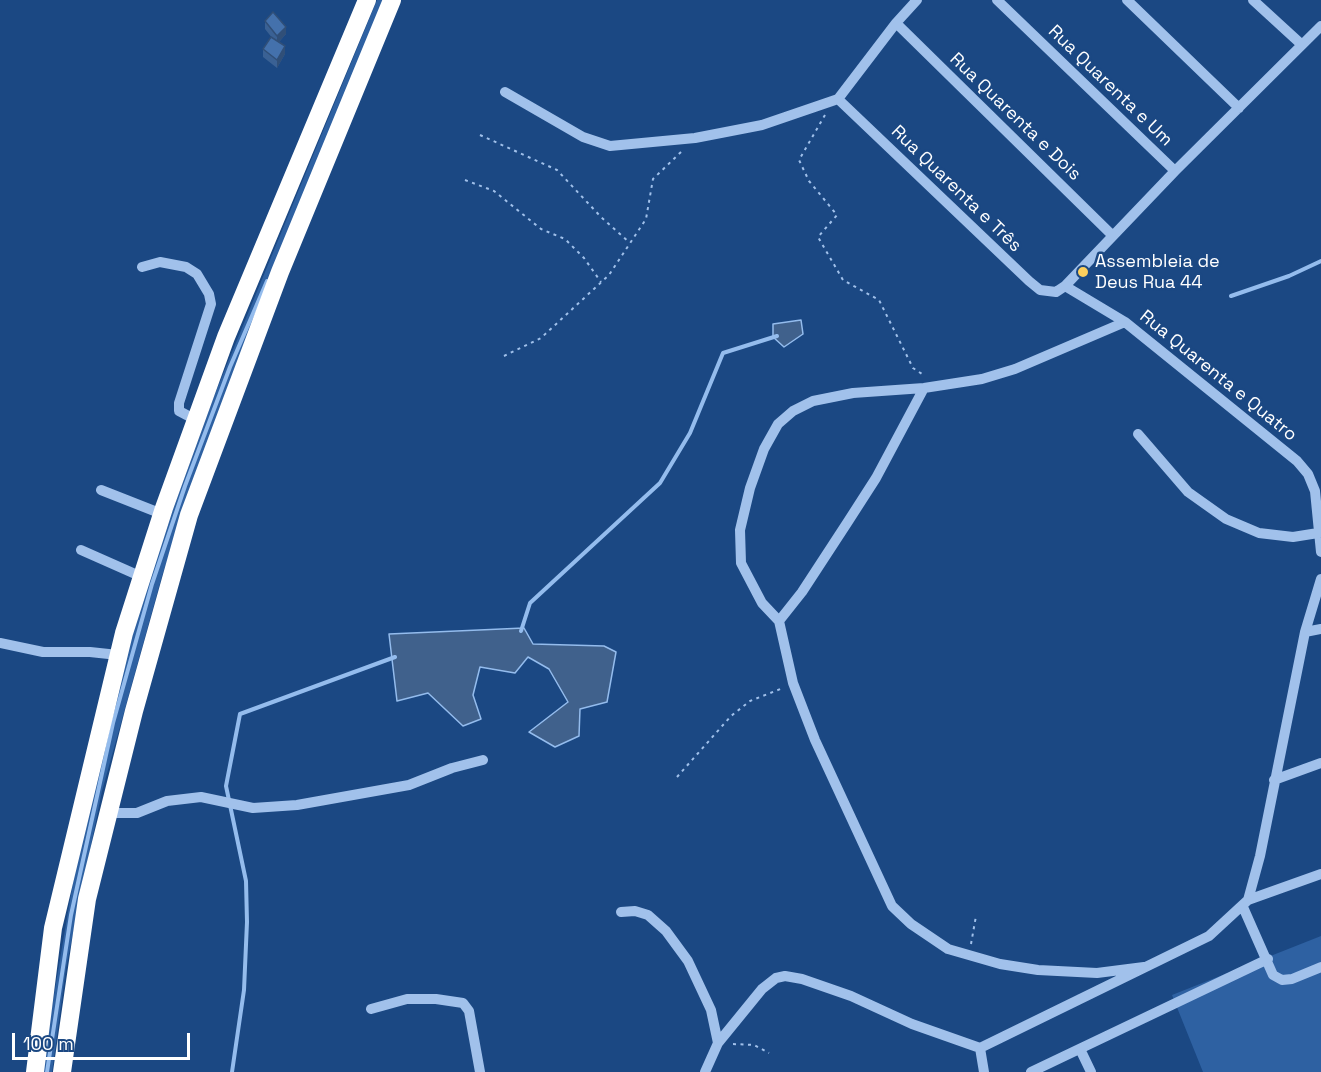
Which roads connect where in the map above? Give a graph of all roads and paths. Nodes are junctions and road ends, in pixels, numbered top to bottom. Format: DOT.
graph roads {
  1 [pos="360,0"];
  2 [pos="367,0"];
  3 [pos="392,0"];
  4 [pos="917,0"];
  5 [pos="997,0"];
  6 [pos="1127,0"];
  7 [pos="1253,0"];
  8 [pos="896,23"];
  9 [pos="1321,26"];
  10 [pos="1301,44"];
  11 [pos="330,88"];
  12 [pos="505,93"];
  13 [pos="838,99"];
  14 [pos="1239,108"];
  15 [pos="480,135"];
  16 [pos="695,138"];
  17 [pos="1175,171"];
  18 [pos="465,180"];
  19 [pos="1112,235"];
  20 [pos="630,243"];
  21 [pos="142,267"];
  22 [pos="601,282"];
  23 [pos="1060,289"];
  24 [pos="1125,322"];
  25 [pos="504,356"];
  26 [pos="940,384"];
  27 [pos="924,388"];
  28 [pos="196,420"];
  29 [pos="1138,434"];
  30 [pos="101,490"];
  31 [pos="162,514"];
  32 [pos="1318,533"];
  33 [pos="81,550"];
  34 [pos="1321,552"];
  35 [pos="142,577"];
  36 [pos="1321,579"];
  37 [pos="779,621"];
  38 [pos="1321,629"];
  39 [pos="1305,632"];
  40 [pos="0,643"];
  41 [pos="118,655"];
  42 [pos="794,683"];
  43 [pos="483,760"];
  44 [pos="1321,763"];
  45 [pos="88,773"];
  46 [pos="677,777"];
  47 [pos="1274,780"];
  48 [pos="108,813"];
  49 [pos="1321,874"];
  50 [pos="1246,904"];
  51 [pos="621,912"];
  52 [pos="976,916"];
  53 [pos="969,956"];
  54 [pos="1268,960"];
  55 [pos="1144,967"];
  56 [pos="1321,967"];
  57 [pos="371,1009"];
  58 [pos="718,1043"];
  59 [pos="980,1048"];
  60 [pos="1080,1048"];
  61 [pos="769,1053"];
  62 [pos="23,1072"];
  63 [pos="35,1072"];
  64 [pos="62,1072"];
  65 [pos="480,1072"];
  66 [pos="705,1072"];
  67 [pos="984,1072"];
  68 [pos="1031,1072"];
  69 [pos="1091,1072"];
  1 -- 11 [label="highway"];
  2 -- 11 [label="highway"];
  3 -- 48 [label="highway"];
  4 -- 8 [label="street"];
  5 -- 17 [label="street, Rua Quarenta e Um"];
  6 -- 14 [label="street"];
  7 -- 10 [label="street"];
  8 -- 13 [label="street"];
  8 -- 19 [label="street, Rua Quarenta e Dois"];
  9 -- 10 [label="street"];
  10 -- 14 [label="street"];
  11 -- 28 [label="highway"];
  12 -- 16 [label="street"];
  13 -- 16 [label="street"];
  13 -- 23 [label="street, Rua Quarenta e Três"];
  13 -- 26 [label="path"];
  14 -- 17 [label="street"];
  15 -- 20 [label="path"];
  16 -- 20 [label="path"];
  17 -- 19 [label="street"];
  18 -- 22 [label="path"];
  19 -- 23 [label="street"];
  20 -- 22 [label="path"];
  21 -- 28 [label="street"];
  22 -- 25 [label="path"];
  23 -- 24 [label="street, Rua Quarenta e Quatro"];
  24 -- 26 [label="street"];
  24 -- 32 [label="street, Rua Quarenta e Quatro"];
  26 -- 27 [label="street"];
  27 -- 37 [label="street"];
  27 -- 37 [label="street"];
  28 -- 31 [label="highway"];
  29 -- 32 [label="street"];
  30 -- 31 [label="street"];
  31 -- 35 [label="highway"];
  32 -- 34 [label="street, Rua Quarenta e Quatro"];
  33 -- 35 [label="street"];
  35 -- 41 [label="highway"];
  36 -- 39 [label="street"];
  37 -- 42 [label="street"];
  38 -- 39 [label="street"];
  39 -- 47 [label="street"];
  40 -- 41 [label="street"];
  41 -- 45 [label="highway"];
  42 -- 46 [label="path"];
  42 -- 53 [label="street"];
  43 -- 48 [label="street"];
  44 -- 47 [label="street"];
  45 -- 62 [label="highway"];
  45 -- 63 [label="highway"];
  47 -- 50 [label="street"];
  48 -- 64 [label="highway"];
  49 -- 50 [label="street"];
  50 -- 54 [label="street"];
  50 -- 55 [label="street"];
  51 -- 58 [label="street"];
  52 -- 53 [label="path"];
  53 -- 55 [label="street"];
  54 -- 56 [label="street"];
  54 -- 60 [label="street"];
  55 -- 59 [label="street"];
  57 -- 65 [label="street"];
  58 -- 59 [label="street"];
  58 -- 61 [label="path"];
  58 -- 66 [label="street"];
  59 -- 67 [label="street"];
  60 -- 68 [label="street"];
  60 -- 69 [label="street"];
}
